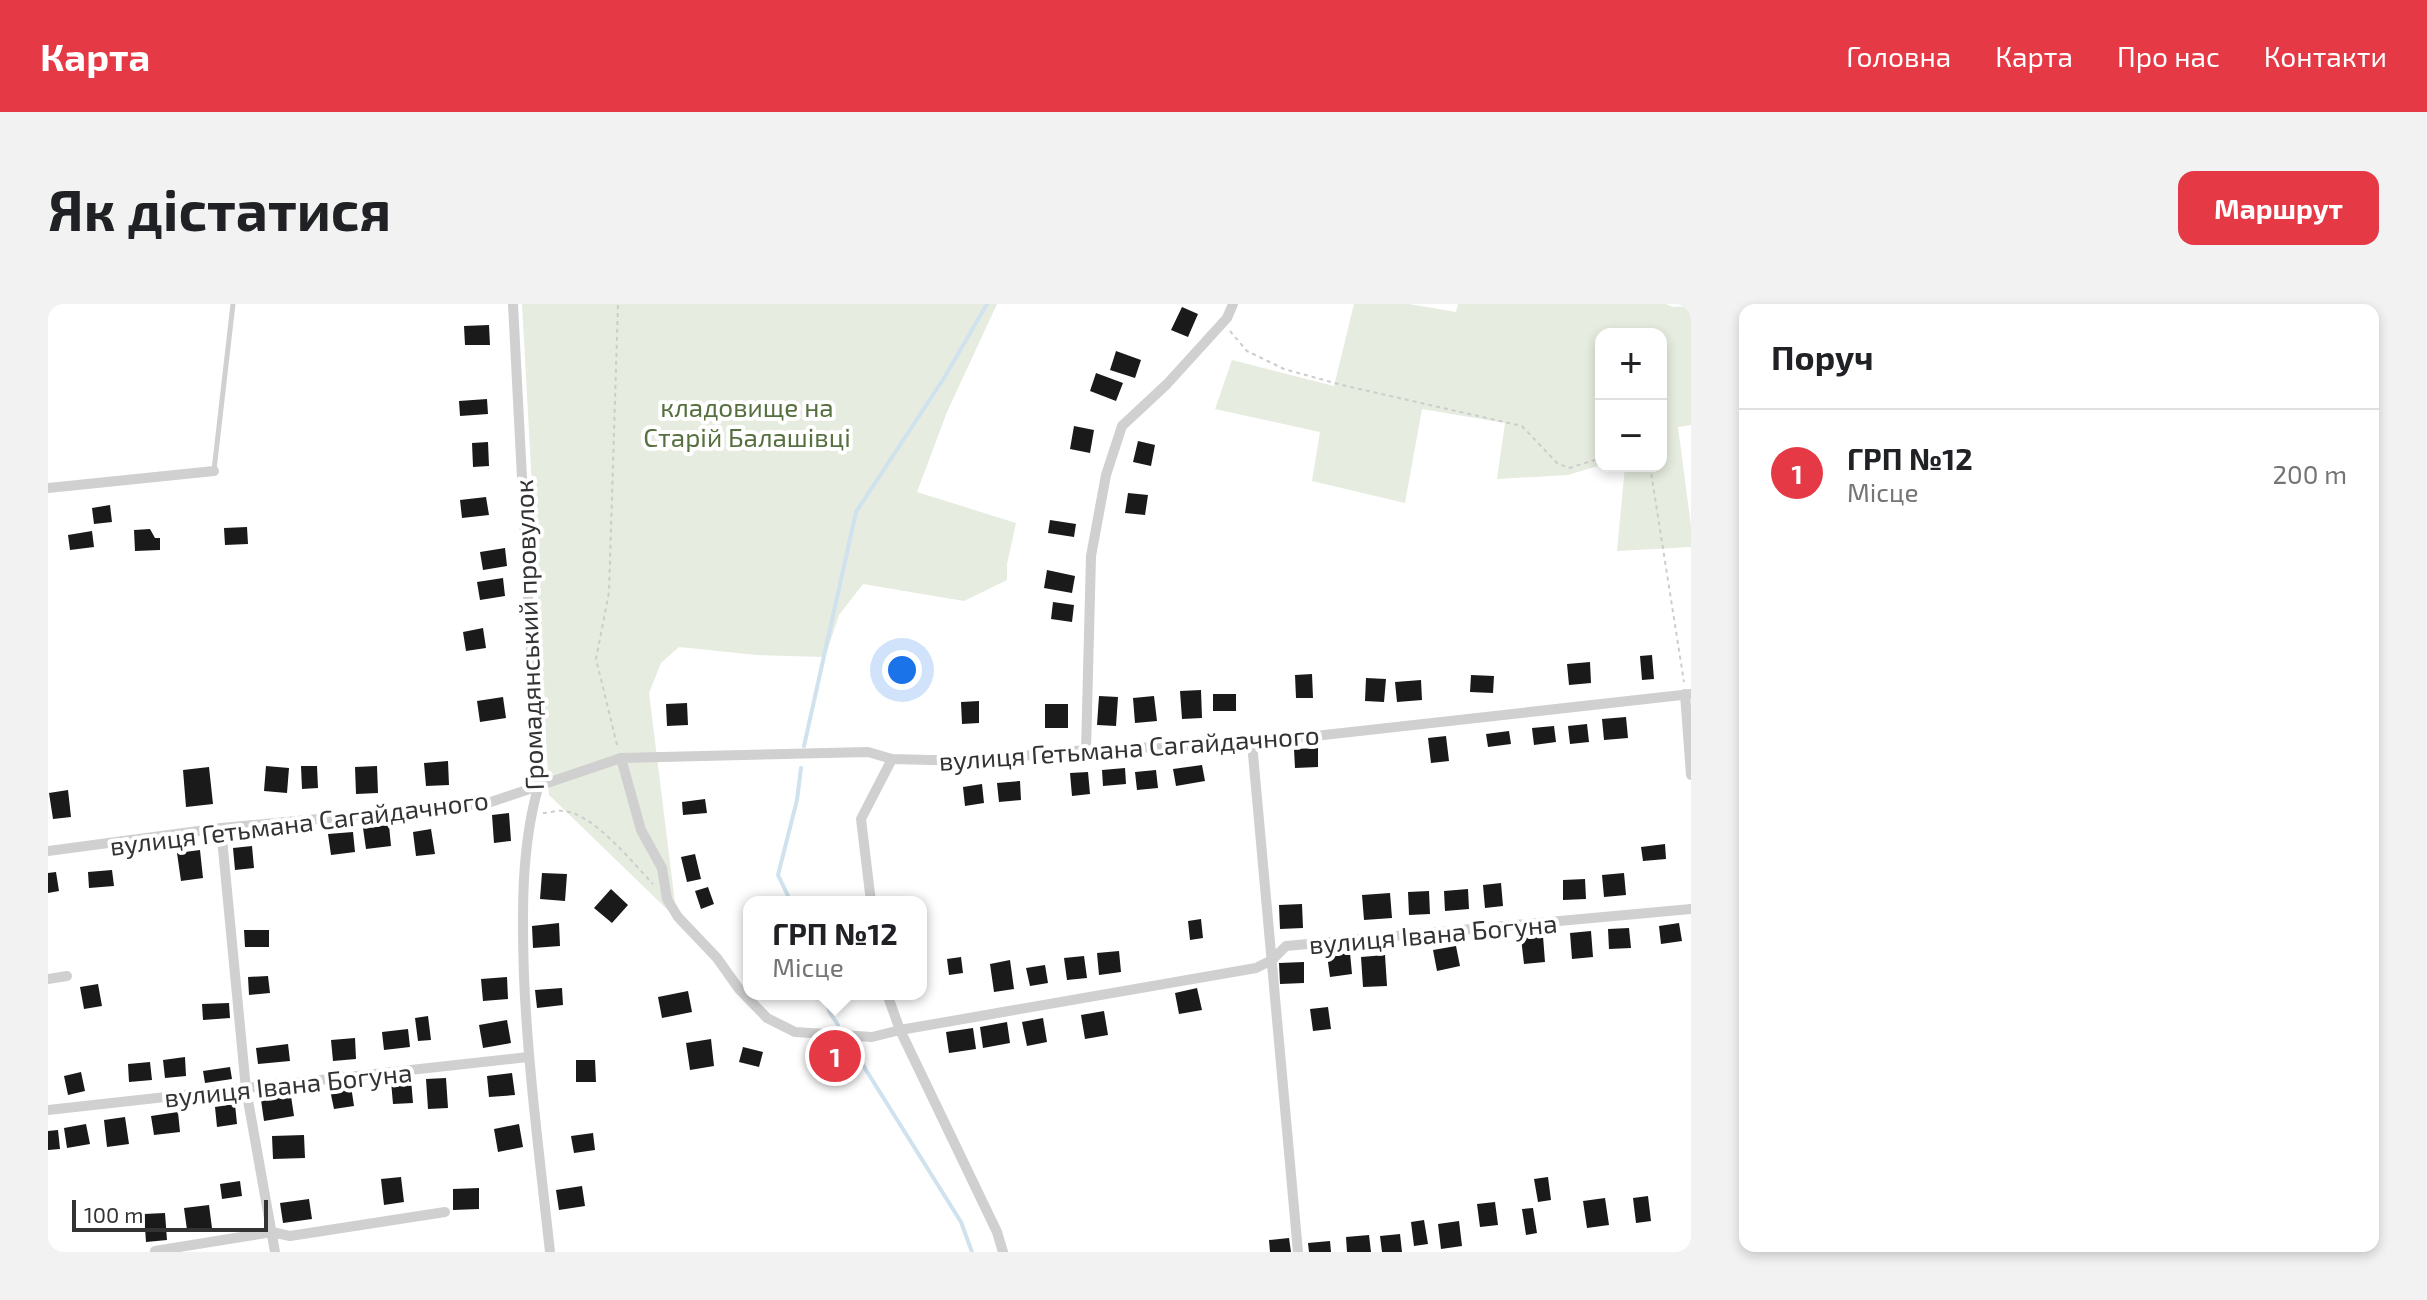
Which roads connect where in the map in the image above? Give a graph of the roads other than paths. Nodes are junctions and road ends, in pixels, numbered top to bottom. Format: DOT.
graph roads {
  1 [pos="233,304"];
  2 [pos="513,304"];
  3 [pos="1233,304"];
  4 [pos="214,471"];
  5 [pos="48,488"];
  6 [pos="1688,694"];
  7 [pos="1252,743"];
  8 [pos="1086,750"];
  9 [pos="621,758"];
  10 [pos="892,759"];
  11 [pos="1691,775"];
  12 [pos="538,788"];
  13 [pos="221,828"];
  14 [pos="48,851"];
  15 [pos="870,896"];
  16 [pos="1691,909"];
  17 [pos="1272,960"];
  18 [pos="67,976"];
  19 [pos="48,979"];
  20 [pos="743,993"];
  21 [pos="750,1000"];
  22 [pos="889,1000"];
  23 [pos="900,1030"];
  24 [pos="528,1057"];
  25 [pos="246,1089"];
  26 [pos="48,1110"];
  27 [pos="445,1212"];
  28 [pos="272,1232"];
  29 [pos="155,1251"];
  30 [pos="275,1252"];
  31 [pos="550,1252"];
  32 [pos="1003,1252"];
  33 [pos="1298,1252"];
  1 -- 4 [label="lane"];
  2 -- 12 [label="street, Громадянський провулок"];
  3 -- 8 [label="street"];
  4 -- 5 [label="street"];
  6 -- 7 [label="street, вулиця Гетьмана Сагайдачного"];
  6 -- 11 [label="street"];
  7 -- 8 [label="street, вулиця Гетьмана Сагайдачного"];
  7 -- 17 [label="street"];
  8 -- 10 [label="street, вулиця Гетьмана Сагайдачного"];
  9 -- 10 [label="street, вулиця Гетьмана Сагайдачного"];
  9 -- 12 [label="street, вулиця Гетьмана Сагайдачного"];
  9 -- 20 [label="street"];
  10 -- 15 [label="street"];
  12 -- 13 [label="street, вулиця Гетьмана Сагайдачного"];
  12 -- 24 [label="street, Громадянський провулок"];
  13 -- 14 [label="street, вулиця Гетьмана Сагайдачного"];
  13 -- 25 [label="street"];
  16 -- 17 [label="street, вулиця Івана Богуна"];
  17 -- 23 [label="street, вулиця Івана Богуна"];
  17 -- 33 [label="street"];
  18 -- 19 [label="street"];
  21 -- 23 [label="street"];
  22 -- 23 [label="street"];
  23 -- 32 [label="street"];
  24 -- 25 [label="street, вулиця Івана Богуна"];
  24 -- 31 [label="street, Громадянський провулок"];
  25 -- 26 [label="street, вулиця Івана Богуна"];
  25 -- 28 [label="street"];
  27 -- 28 [label="street"];
  28 -- 29 [label="street"];
  28 -- 30 [label="street"];
}
